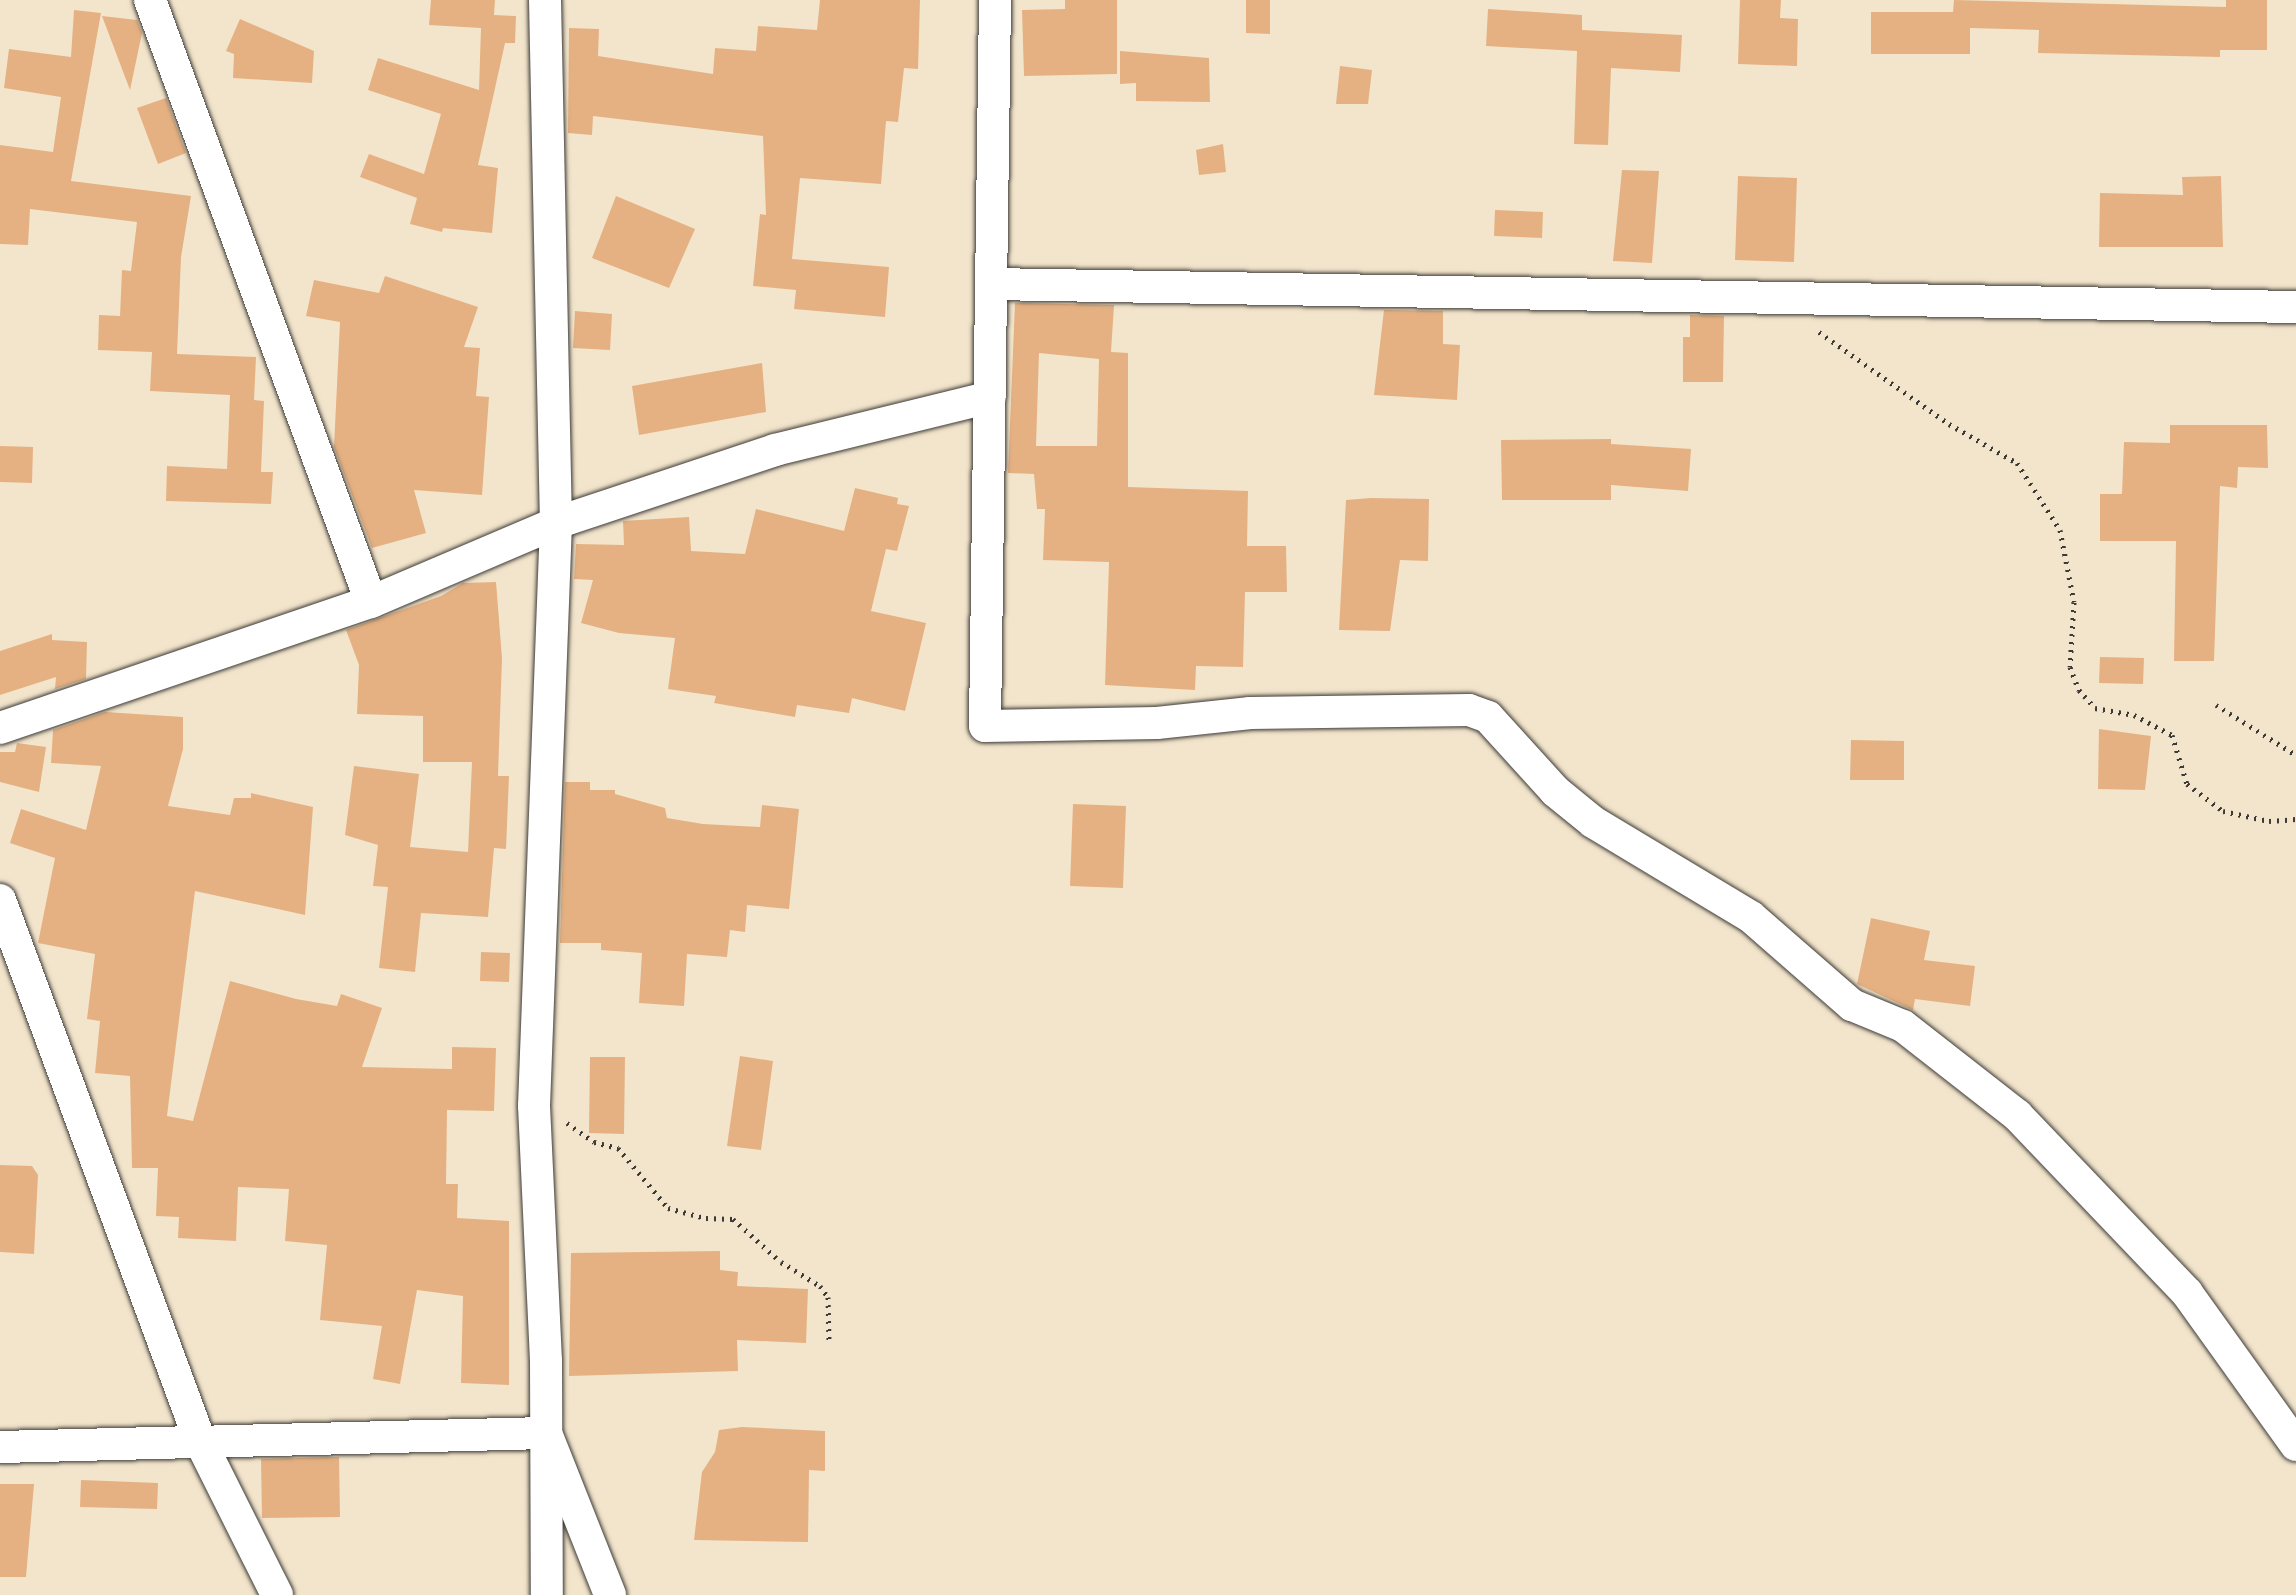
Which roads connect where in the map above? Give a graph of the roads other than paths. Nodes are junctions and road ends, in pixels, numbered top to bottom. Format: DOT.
graph roads {
  1 [pos="150,0"];
  2 [pos="545,0"];
  3 [pos="995,0"];
  4 [pos="991,284"];
  5 [pos="2296,307"];
  6 [pos="990,397"];
  7 [pos="556,523"];
  8 [pos="371,602"];
  9 [pos="0,728"];
  10 [pos="0,900"];
  11 [pos="546,1433"];
  12 [pos="200,1441"];
  13 [pos="2296,1445"];
  14 [pos="0,1447"];
  15 [pos="277,1595"];
  16 [pos="547,1595"];
  17 [pos="610,1595"];
  1 -- 8 [label="street"];
  2 -- 7 [label="street"];
  3 -- 4 [label="street"];
  4 -- 5 [label="street"];
  4 -- 6 [label="street"];
  6 -- 7 [label="street"];
  6 -- 13 [label="street"];
  7 -- 8 [label="street"];
  7 -- 11 [label="street"];
  8 -- 9 [label="street"];
  10 -- 12 [label="street"];
  11 -- 12 [label="street"];
  11 -- 16 [label="street"];
  11 -- 17 [label="street"];
  12 -- 14 [label="street"];
  12 -- 15 [label="street"];
}
